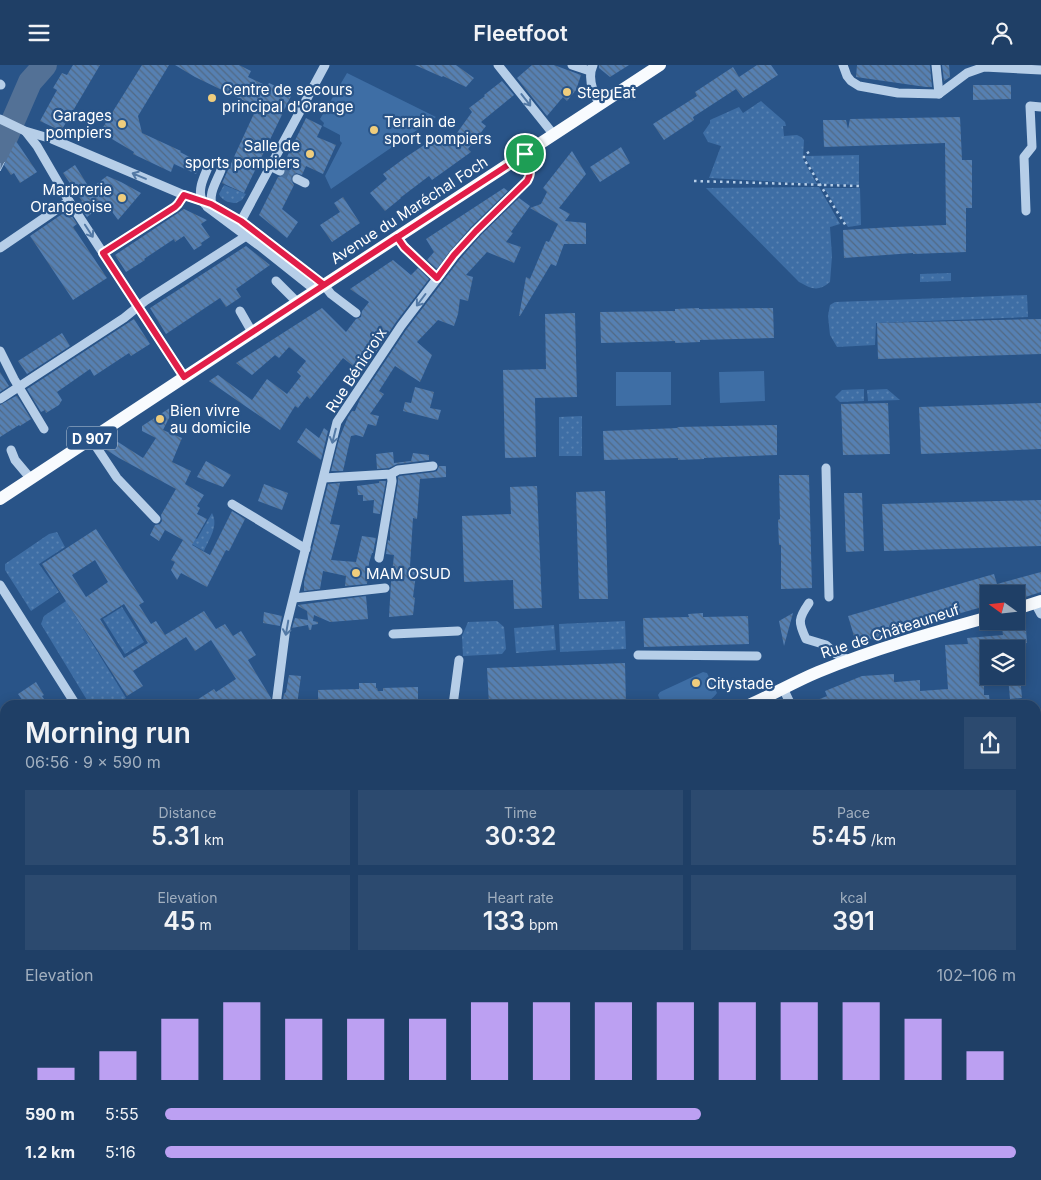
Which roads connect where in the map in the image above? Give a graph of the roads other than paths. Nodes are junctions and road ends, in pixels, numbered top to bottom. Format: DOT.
graph roads {
  1 [pos="325,65"];
  2 [pos="498,65"];
  3 [pos="572,65"];
  4 [pos="660,65"];
  5 [pos="843,65"];
  6 [pos="936,65"];
  7 [pos="591,68"];
  8 [pos="1041,69"];
  9 [pos="939,93"];
  10 [pos="600,105"];
  11 [pos="1041,107"];
  12 [pos="3,120"];
  13 [pos="25,131"];
  14 [pos="554,135"];
  15 [pos="52,139"];
  16 [pos="37,146"];
  17 [pos="525,154"];
  18 [pos="209,165"];
  19 [pos="270,166"];
  20 [pos="221,169"];
  21 [pos="280,171"];
  22 [pos="184,195"];
  23 [pos="69,201"];
  24 [pos="202,201"];
  25 [pos="211,204"];
  26 [pos="1026,211"];
  27 [pos="217,214"];
  28 [pos="241,221"];
  29 [pos="250,233"];
  30 [pos="397,237"];
  31 [pos="0,247"];
  32 [pos="103,253"];
  33 [pos="437,278"];
  34 [pos="276,281"];
  35 [pos="319,287"];
  36 [pos="297,302"];
  37 [pos="138,307"];
  38 [pos="240,311"];
  39 [pos="356,313"];
  40 [pos="252,332"];
  41 [pos="0,351"];
  42 [pos="184,377"];
  43 [pos="19,386"];
  44 [pos="0,399"];
  45 [pos="44,429"];
  46 [pos="91,439"];
  47 [pos="11,451"];
  48 [pos="433,466"];
  49 [pos="826,468"];
  50 [pos="390,474"];
  51 [pos="324,478"];
  52 [pos="31,479"];
  53 [pos="2,494"];
  54 [pos="232,504"];
  55 [pos="156,519"];
  56 [pos="306,549"];
  57 [pos="379,558"];
  58 [pos="0,585"];
  59 [pos="385,588"];
  60 [pos="829,597"];
  61 [pos="294,598"];
  62 [pos="809,603"];
  63 [pos="1039,606"];
  64 [pos="1025,608"];
  65 [pos="980,619"];
  66 [pos="458,631"];
  67 [pos="393,634"];
  68 [pos="638,655"];
  69 [pos="757,656"];
  70 [pos="459,660"];
  71 [pos="849,660"];
  72 [pos="783,688"];
  73 [pos="73,700"];
  74 [pos="277,700"];
  75 [pos="454,700"];
  76 [pos="759,700"];
  77 [pos="789,700"];
  1 -- 19 [label="street"];
  2 -- 14 [label="street, one-way"];
  3 -- 7 [label="street"];
  4 -- 10 [label="main road, Avenue du Maréchal Foch / D 907"];
  5 -- 9 [label="street"];
  6 -- 9 [label="street"];
  7 -- 10 [label="street"];
  8 -- 9 [label="street"];
  10 -- 14 [label="main road, Avenue du Maréchal Foch / D 907"];
  11 -- 26 [label="street"];
  12 -- 13 [label="street"];
  13 -- 15 [label="street"];
  13 -- 16 [label="street"];
  14 -- 17 [label="main road, Avenue du Maréchal Foch / D 907"];
  15 -- 16 [label="street"];
  22 -- 15 [label="street, one-way"];
  16 -- 23 [label="street"];
  17 -- 30 [label="main road, Avenue du Maréchal Foch / D 907"];
  17 -- 33 [label="street, Rue Bénicroix"];
  18 -- 24 [label="street"];
  19 -- 21 [label="street"];
  19 -- 28 [label="street"];
  20 -- 25 [label="street"];
  22 -- 24 [label="street"];
  22 -- 32 [label="street"];
  23 -- 31 [label="street"];
  23 -- 32 [label="street, one-way"];
  24 -- 25 [label="street"];
  24 -- 27 [label="street"];
  25 -- 27 [label="street"];
  25 -- 28 [label="street"];
  27 -- 29 [label="street"];
  28 -- 29 [label="street"];
  29 -- 35 [label="street"];
  29 -- 37 [label="street"];
  30 -- 33 [label="street"];
  30 -- 35 [label="main road, Avenue du Maréchal Foch / D 907"];
  32 -- 37 [label="street"];
  33 -- 51 [label="street, Rue Bénicroix, one-way"];
  34 -- 36 [label="street"];
  35 -- 36 [label="main road, Avenue du Maréchal Foch / D 907"];
  35 -- 39 [label="street"];
  36 -- 40 [label="main road, Avenue du Maréchal Foch / D 907"];
  37 -- 42 [label="street"];
  37 -- 43 [label="street"];
  38 -- 40 [label="street"];
  40 -- 42 [label="main road, Avenue du Maréchal Foch / D 907"];
  41 -- 43 [label="street"];
  42 -- 46 [label="main road, Avenue du Maréchal Foch / D 907"];
  43 -- 44 [label="street"];
  43 -- 45 [label="street"];
  46 -- 52 [label="main road, Avenue du Maréchal Foch / D 907"];
  46 -- 55 [label="street"];
  47 -- 52 [label="street"];
  48 -- 50 [label="street"];
  49 -- 60 [label="street"];
  50 -- 51 [label="street"];
  50 -- 57 [label="street"];
  51 -- 56 [label="street, Rue Bénicroix"];
  52 -- 53 [label="main road, Avenue du Maréchal Foch / D 907"];
  54 -- 56 [label="street"];
  56 -- 61 [label="street, Rue Bénicroix"];
  58 -- 73 [label="street"];
  59 -- 61 [label="street"];
  61 -- 74 [label="street, Rue Bénicroix, one-way"];
  62 -- 71 [label="street"];
  63 -- 64 [label="main road"];
  65 -- 71 [label="main road, Rue de Châteauneuf"];
  66 -- 67 [label="street"];
  68 -- 69 [label="street"];
  70 -- 75 [label="street"];
  71 -- 72 [label="main road, Rue de Châteauneuf"];
  72 -- 76 [label="main road, Rue de Châteauneuf"];
  72 -- 77 [label="street"];
}
